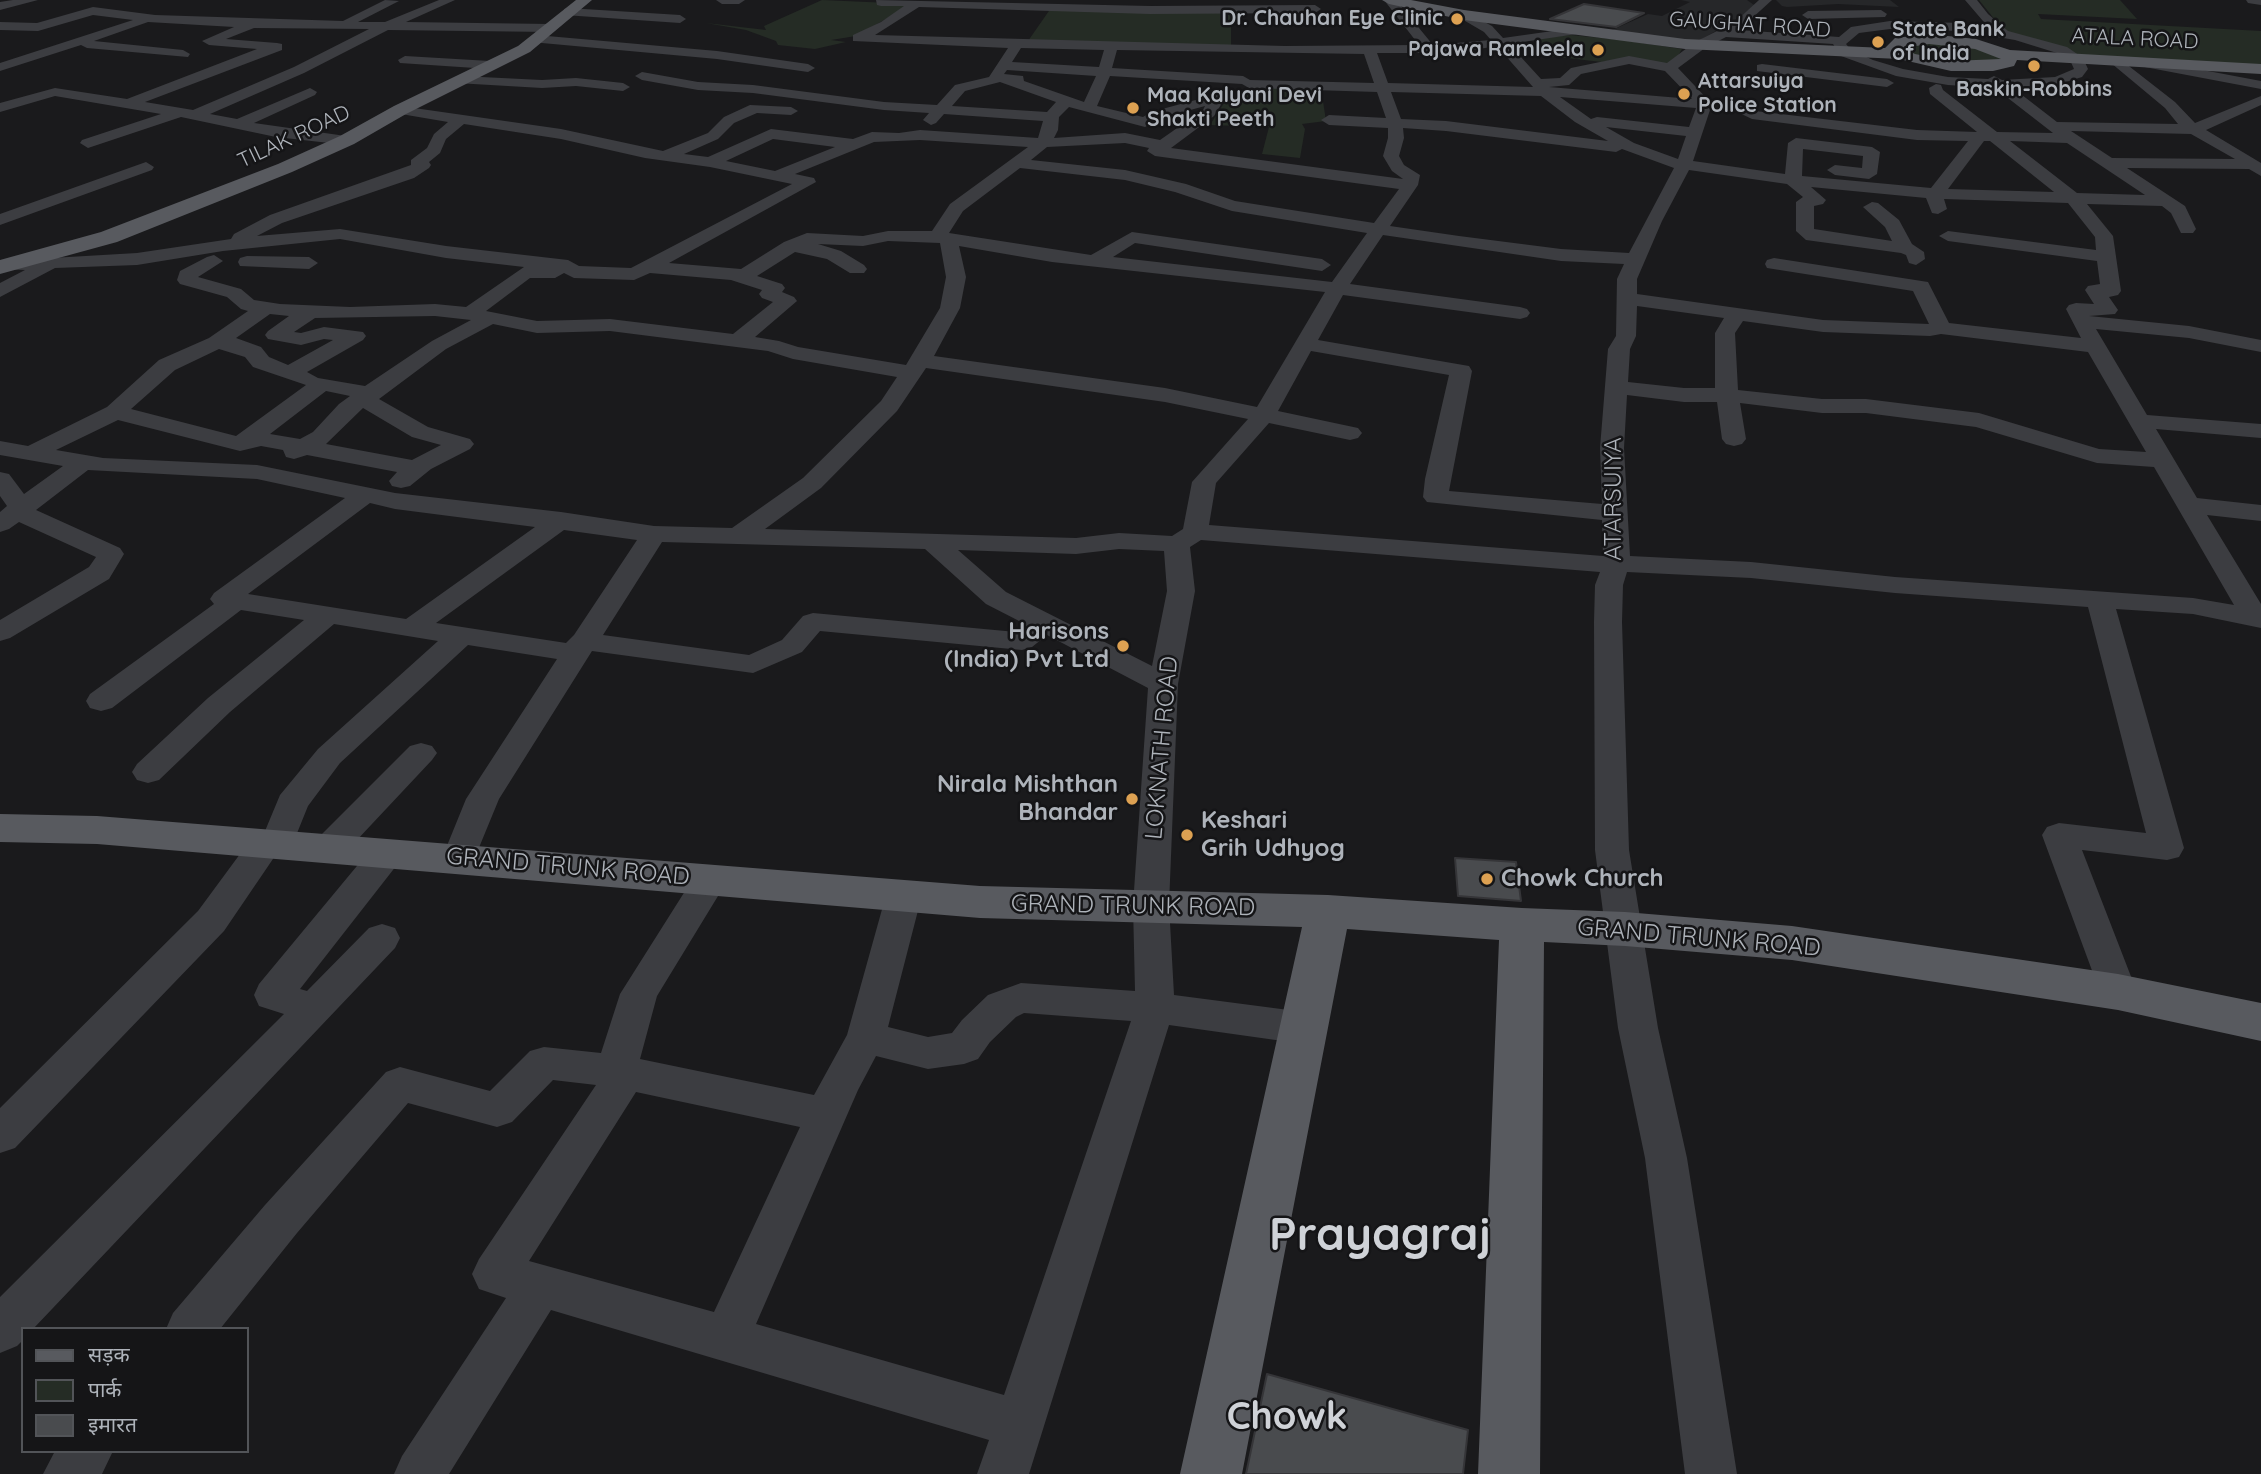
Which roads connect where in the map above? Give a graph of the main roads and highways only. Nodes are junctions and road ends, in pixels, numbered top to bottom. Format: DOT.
graph roads {
  1 [pos="585,0"];
  2 [pos="1390,0"];
  3 [pos="1899,48"];
  4 [pos="2007,55"];
  5 [pos="2261,69"];
  6 [pos="2,265"];
  7 [pos="0,828"];
  8 [pos="1328,911"];
  9 [pos="1522,925"];
  10 [pos="2261,1022"];
  11 [pos="1211,1474"];
  12 [pos="1509,1474"];
  1 -- 6 [label="main road, TILAK ROAD"];
  2 -- 3 [label="main road, GAUGHAT ROAD"];
  3 -- 4 [label="main road"];
  3 -- 4 [label="main road"];
  4 -- 5 [label="main road, ATALA ROAD"];
  7 -- 8 [label="main road, GRAND TRUNK ROAD"];
  8 -- 9 [label="main road, GRAND TRUNK ROAD"];
  8 -- 11 [label="main road"];
  9 -- 10 [label="main road, GRAND TRUNK ROAD"];
  9 -- 12 [label="main road"];
}
